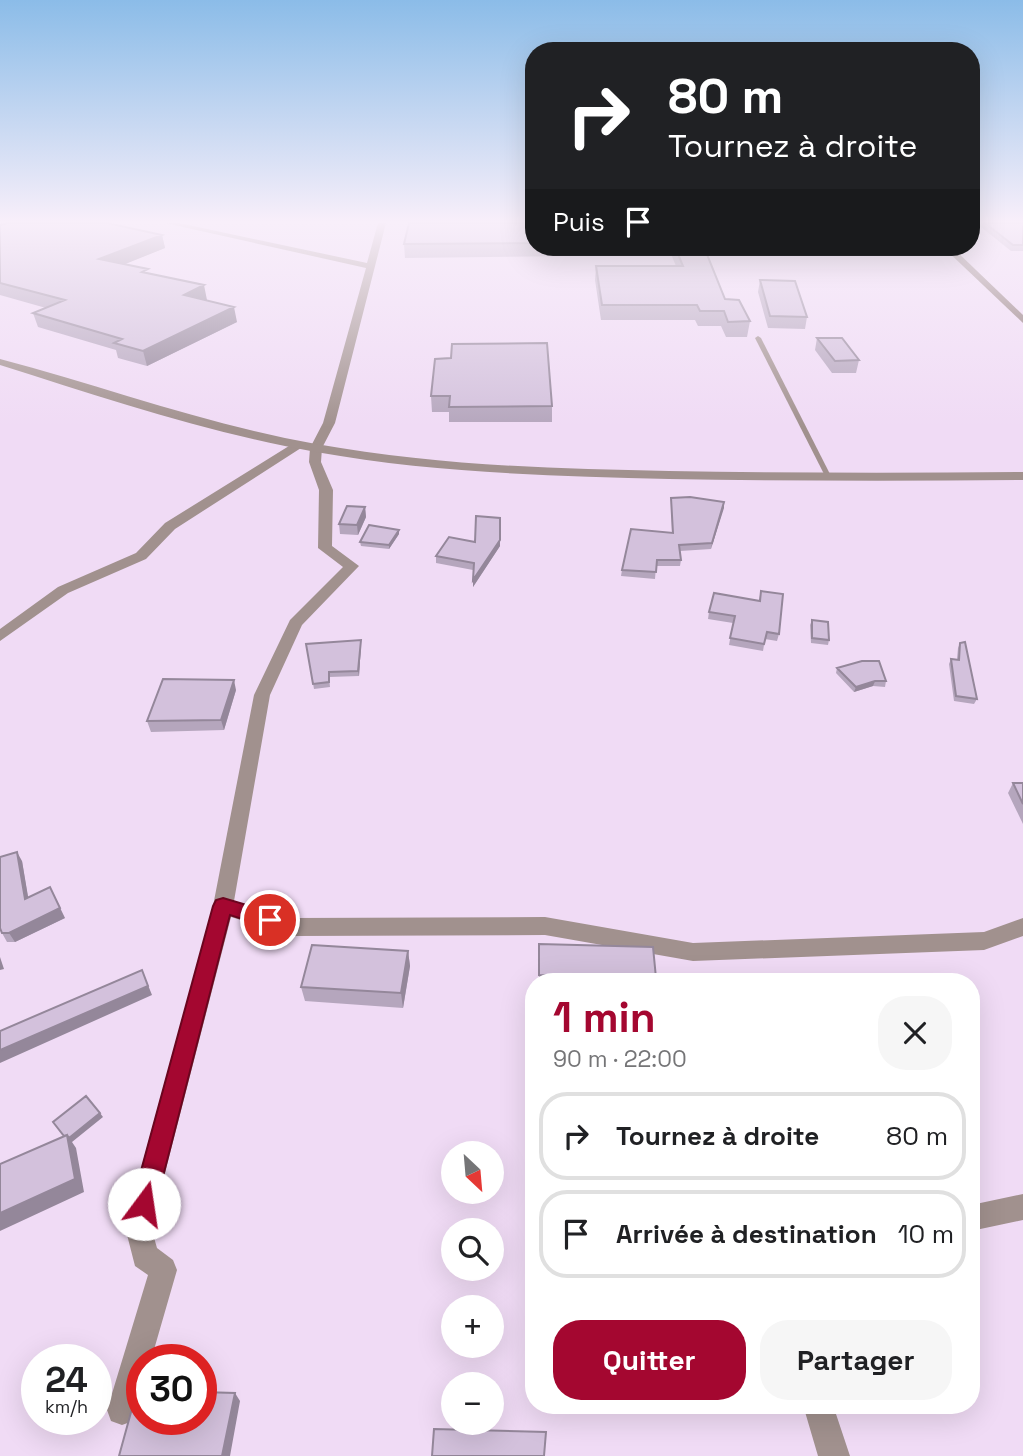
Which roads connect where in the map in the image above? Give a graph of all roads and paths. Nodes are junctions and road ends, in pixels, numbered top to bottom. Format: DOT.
graph roads {
  1 [pos="363,291"];
  2 [pos="993,291"];
  3 [pos="1023,320"];
  4 [pos="758,338"];
  5 [pos="0,362"];
  6 [pos="306,447"];
  7 [pos="1023,476"];
  8 [pos="830,478"];
  9 [pos="0,636"];
  10 [pos="223,906"];
  11 [pos="1023,928"];
  12 [pos="1023,1207"];
  13 [pos="980,1216"];
  14 [pos="122,1410"];
  15 [pos="821,1414"];
  16 [pos="834,1456"];
  1 -- 6 [label="street"];
  2 -- 3 [label="main road"];
  4 -- 8 [label="lane"];
  5 -- 6 [label="street"];
  6 -- 8 [label="street"];
  6 -- 9 [label="street"];
  6 -- 10 [label="street"];
  7 -- 8 [label="street"];
  10 -- 11 [label="street"];
  10 -- 14 [label="street"];
  12 -- 13 [label="street"];
  15 -- 16 [label="street"];
}
